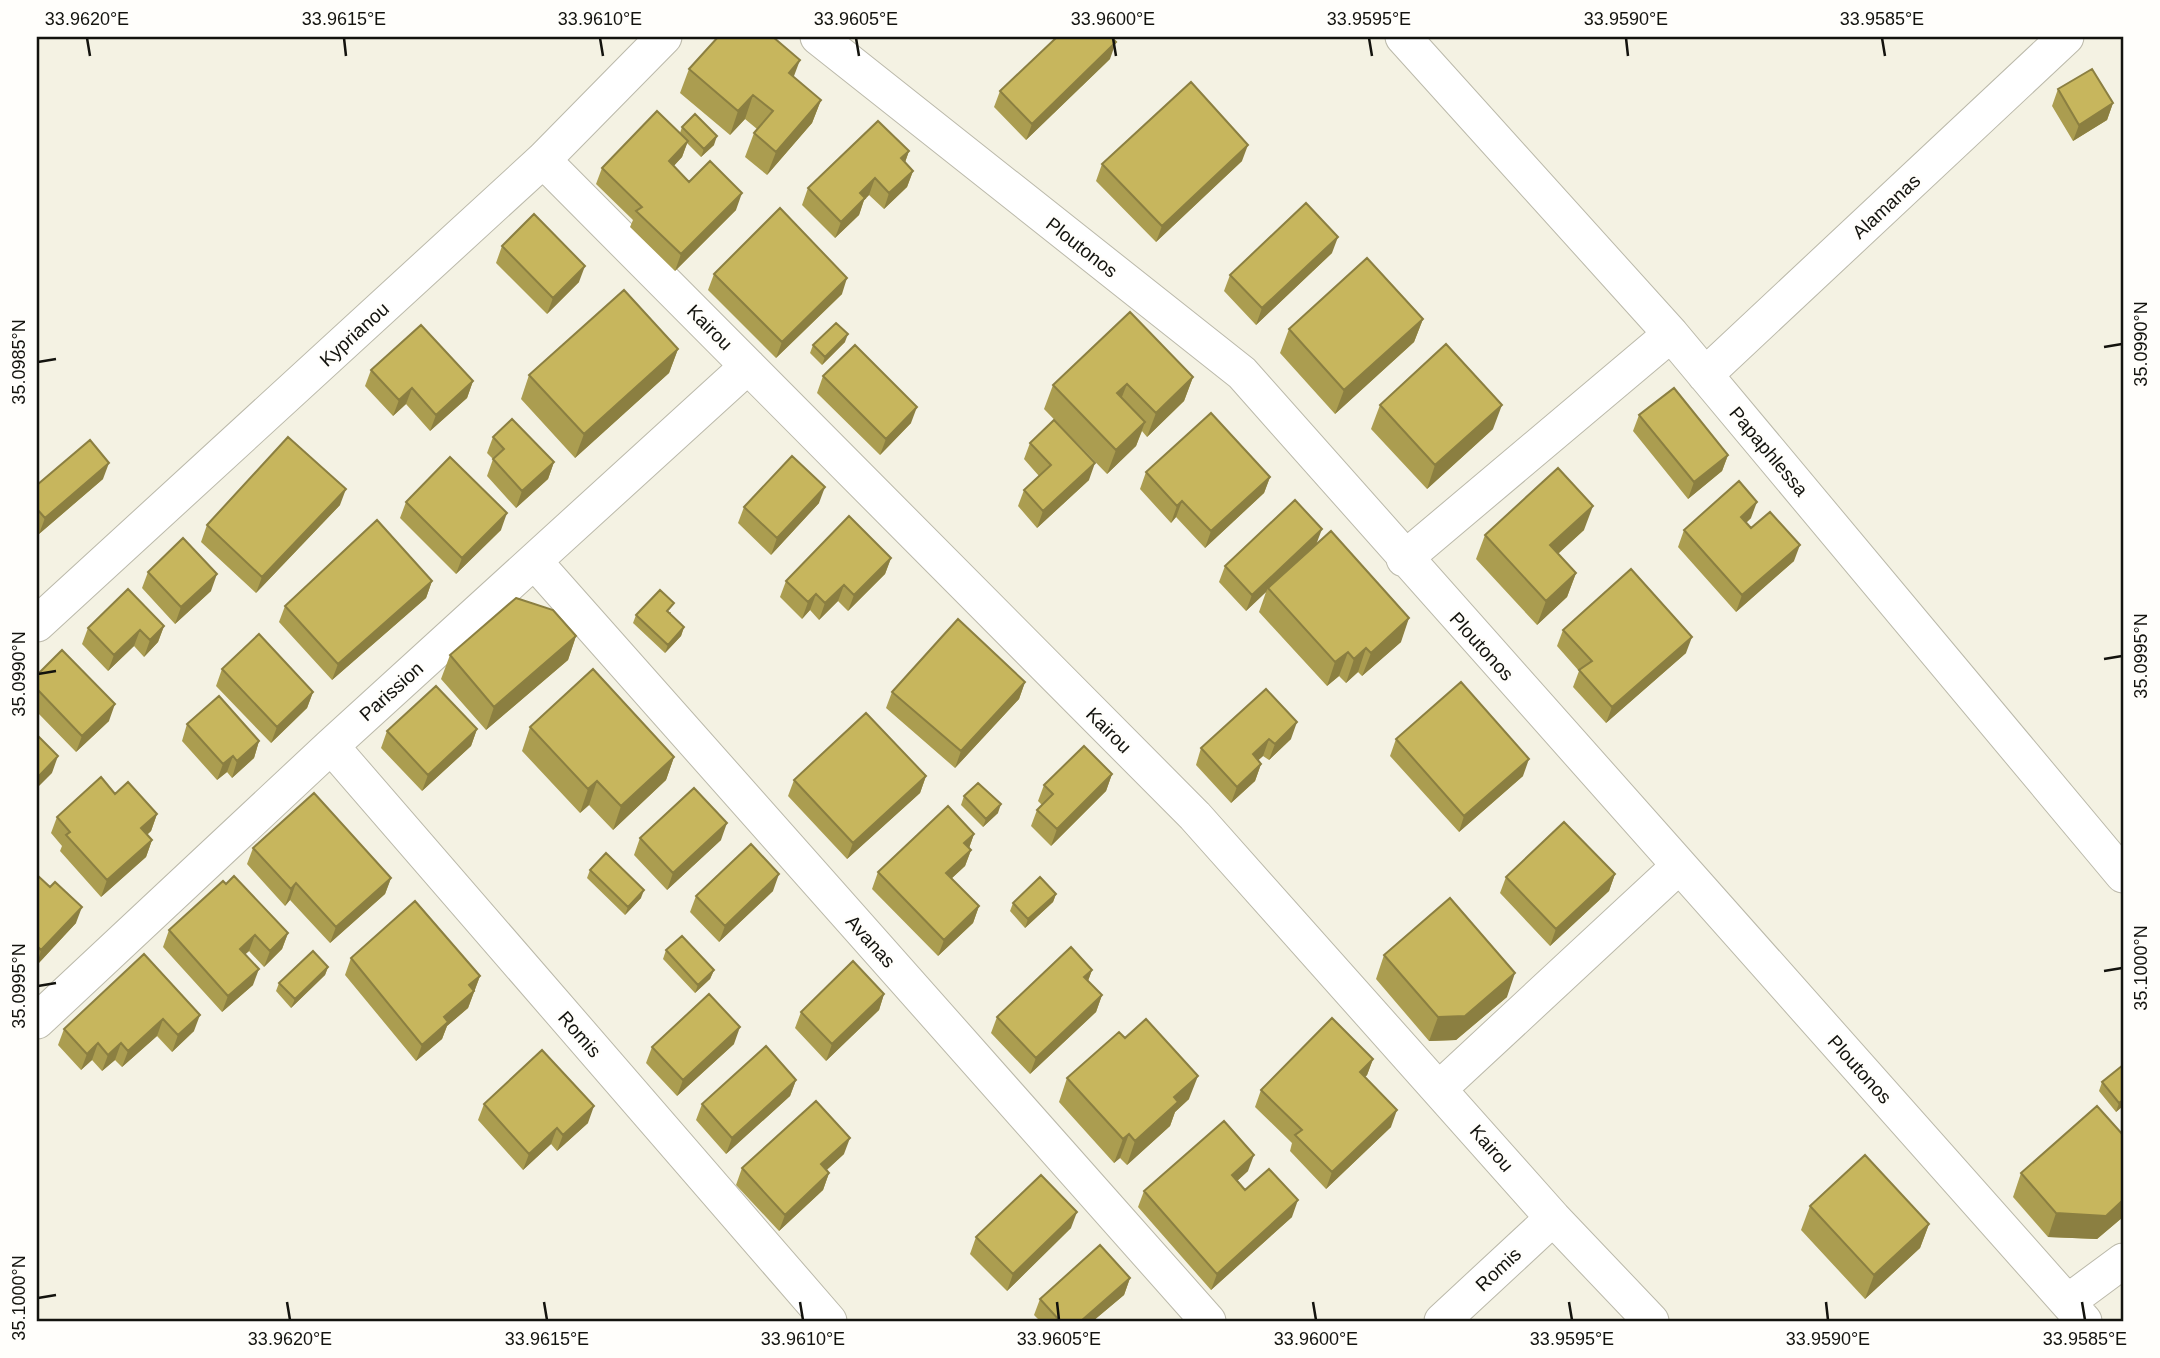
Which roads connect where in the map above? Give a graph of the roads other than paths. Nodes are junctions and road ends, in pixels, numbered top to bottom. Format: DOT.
graph roads {
  1 [pos="664,37"];
  2 [pos="818,37"];
  3 [pos="1403,37"];
  4 [pos="2066,37"];
  5 [pos="543,160"];
  6 [pos="1671,334"];
  7 [pos="748,366"];
  8 [pos="1705,375"];
  9 [pos="1404,559"];
  10 [pos="534,561"];
  11 [pos="37,624"];
  12 [pos="331,746"];
  13 [pos="1678,867"];
  14 [pos="2123,876"];
  15 [pos="37,1021"];
  16 [pos="1440,1088"];
  17 [pos="1553,1218"];
  18 [pos="2123,1261"];
  19 [pos="2076,1311"];
  20 [pos="829,1321"];
  21 [pos="1208,1321"];
  22 [pos="1442,1321"];
  23 [pos="1651,1321"];
  1 -- 5 [label="street, Kyprianou"];
  2 -- 9 [label="street, Ploutonos"];
  3 -- 6 [label="street, Papaphlessa"];
  4 -- 8 [label="street, Alamanas"];
  5 -- 7 [label="street, Kairou"];
  5 -- 11 [label="street, Kyprianou"];
  6 -- 8 [label="street, Papaphlessa"];
  6 -- 9 [label="street"];
  7 -- 10 [label="street, Parission"];
  7 -- 16 [label="street, Kairou"];
  8 -- 14 [label="street, Papaphlessa"];
  9 -- 13 [label="street, Ploutonos"];
  10 -- 12 [label="street, Parission"];
  10 -- 21 [label="street, Avanas"];
  12 -- 15 [label="street, Parission"];
  12 -- 20 [label="street, Romis"];
  13 -- 16 [label="street"];
  13 -- 19 [label="street, Ploutonos"];
  16 -- 17 [label="street, Kairou"];
  17 -- 22 [label="street, Romis"];
  17 -- 23 [label="street, Kairou"];
  18 -- 19 [label="street"];
}
